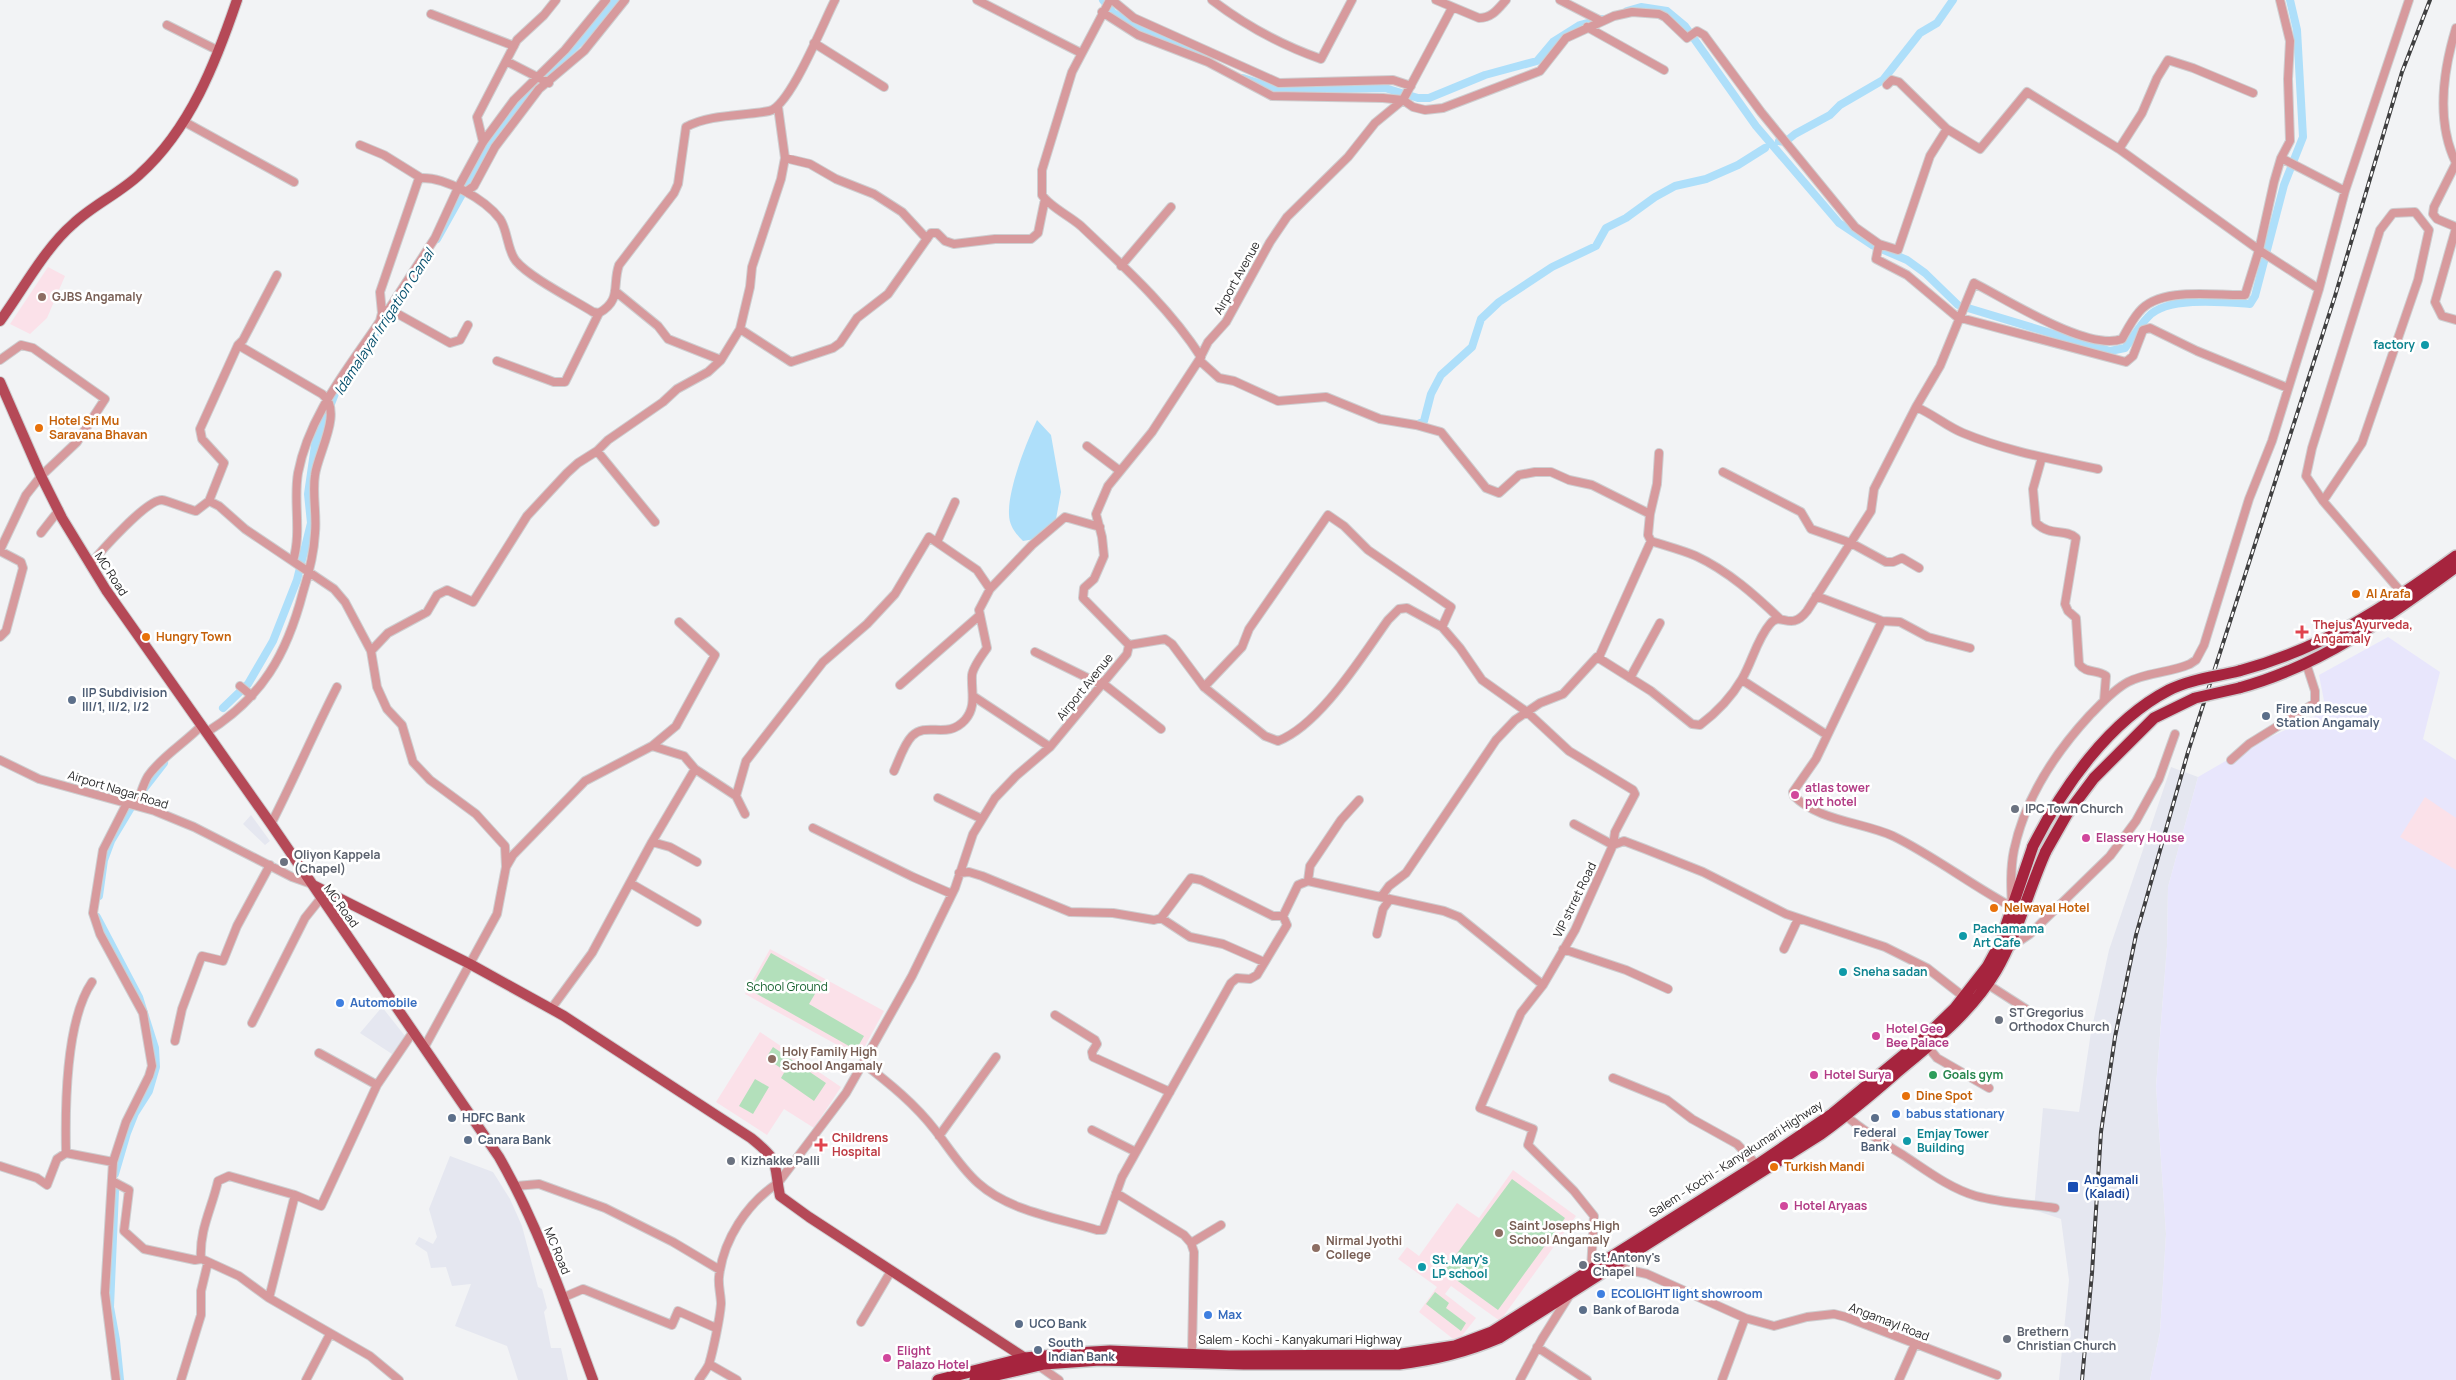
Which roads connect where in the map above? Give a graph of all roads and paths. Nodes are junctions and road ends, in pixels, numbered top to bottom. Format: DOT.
graph roads {
  1 [pos="237,0"];
  2 [pos="556,0"];
  3 [pos="606,0"];
  4 [pos="625,0"];
  5 [pos="836,0"];
  6 [pos="977,0"];
  7 [pos="1110,0"];
  8 [pos="1212,0"];
  9 [pos="1352,0"];
  10 [pos="1436,0"];
  11 [pos="1506,0"];
  12 [pos="1560,0"];
  13 [pos="2280,0"];
  14 [pos="2409,0"];
  15 [pos="1452,8"];
  16 [pos="1103,12"];
  17 [pos="431,14"];
  18 [pos="1601,21"];
  19 [pos="167,25"];
  20 [pos="1587,27"];
  21 [pos="2456,28"];
  22 [pos="814,43"];
  23 [pos="514,46"];
  24 [pos="219,51"];
  25 [pos="1081,53"];
  26 [pos="506,61"];
  27 [pos="1664,70"];
  28 [pos="536,76"];
  29 [pos="549,82"];
  30 [pos="1887,85"];
  31 [pos="884,87"];
  32 [pos="1410,88"];
  33 [pos="2253,93"];
  34 [pos="1403,100"];
  35 [pos="778,107"];
  36 [pos="183,121"];
  37 [pos="1947,129"];
  38 [pos="483,142"];
  39 [pos="360,145"];
  40 [pos="2119,149"];
  41 [pos="785,158"];
  42 [pos="2281,158"];
  43 [pos="2456,163"];
  44 [pos="421,178"];
  45 [pos="294,182"];
  46 [pos="458,188"];
  47 [pos="467,190"];
  48 [pos="2345,191"];
  49 [pos="1045,199"];
  50 [pos="1171,207"];
  51 [pos="2456,227"];
  52 [pos="927,239"];
  53 [pos="1878,248"];
  54 [pos="2261,251"];
  55 [pos="1121,266"];
  56 [pos="277,274"];
  57 [pos="2319,289"];
  58 [pos="615,292"];
  59 [pos="386,311"];
  60 [pos="599,313"];
  61 [pos="1960,317"];
  62 [pos="2456,320"];
  63 [pos="0,321"];
  64 [pos="468,326"];
  65 [pos="740,329"];
  66 [pos="238,346"];
  67 [pos="1200,358"];
  68 [pos="0,360"];
  69 [pos="721,360"];
  70 [pos="497,361"];
  71 [pos="0,382"];
  72 [pos="2288,388"];
  73 [pos="328,402"];
  74 [pos="1916,407"];
  75 [pos="1087,446"];
  76 [pos="597,451"];
  77 [pos="1659,453"];
  78 [pos="2042,457"];
  79 [pos="2098,469"];
  80 [pos="1120,471"];
  81 [pos="1723,472"];
  82 [pos="40,476"];
  83 [pos="209,501"];
  84 [pos="2323,501"];
  85 [pos="955,502"];
  86 [pos="59,510"];
  87 [pos="1650,514"];
  88 [pos="654,522"];
  89 [pos="1100,527"];
  90 [pos="41,533"];
  91 [pos="1651,541"];
  92 [pos="936,542"];
  93 [pos="1852,543"];
  94 [pos="1,551"];
  95 [pos="2456,556"];
  96 [pos="294,561"];
  97 [pos="90,565"];
  98 [pos="2456,567"];
  99 [pos="1919,568"];
  100 [pos="309,571"];
  101 [pos="990,589"];
  102 [pos="2402,594"];
  103 [pos="1816,596"];
  104 [pos="980,615"];
  105 [pos="1780,619"];
  106 [pos="1882,621"];
  107 [pos="679,622"];
  108 [pos="1660,623"];
  109 [pos="1442,627"];
  110 [pos="0,638"];
  111 [pos="1128,645"];
  112 [pos="1970,648"];
  113 [pos="371,651"];
  114 [pos="1035,652"];
  115 [pos="1599,657"];
  116 [pos="2281,660"];
  117 [pos="2306,663"];
  118 [pos="2283,674"];
  119 [pos="1630,678"];
  120 [pos="1742,680"];
  121 [pos="1101,683"];
  122 [pos="900,685"];
  123 [pos="240,686"];
  124 [pos="1204,686"];
  125 [pos="338,687"];
  126 [pos="252,696"];
  127 [pos="973,696"];
  128 [pos="2104,701"];
  129 [pos="1527,712"];
  130 [pos="204,728"];
  131 [pos="1161,729"];
  132 [pos="2175,734"];
  133 [pos="1827,735"];
  134 [pos="652,746"];
  135 [pos="1050,747"];
  136 [pos="0,760"];
  137 [pos="2231,760"];
  138 [pos="695,769"];
  139 [pos="894,771"];
  140 [pos="736,796"];
  141 [pos="938,798"];
  142 [pos="1359,800"];
  143 [pos="138,802"];
  144 [pos="127,803"];
  145 [pos="745,814"];
  146 [pos="982,819"];
  147 [pos="270,824"];
  148 [pos="1574,824"];
  149 [pos="813,828"];
  150 [pos="652,842"];
  151 [pos="1613,845"];
  152 [pos="697,862"];
  153 [pos="270,865"];
  154 [pos="506,867"];
  155 [pos="959,873"];
  156 [pos="1308,881"];
  157 [pos="630,882"];
  158 [pos="310,883"];
  159 [pos="952,894"];
  160 [pos="1381,897"];
  161 [pos="321,898"];
  162 [pos="1390,899"];
  163 [pos="2012,907"];
  164 [pos="1283,916"];
  165 [pos="1161,918"];
  166 [pos="1798,919"];
  167 [pos="697,922"];
  168 [pos="1377,934"];
  169 [pos="1784,949"];
  170 [pos="2008,949"];
  171 [pos="1563,950"];
  172 [pos="1264,962"];
  173 [pos="470,964"];
  174 [pos="92,982"];
  175 [pos="1987,984"];
  176 [pos="1543,985"];
  177 [pos="1668,989"];
  178 [pos="1964,997"];
  179 [pos="551,1009"];
  180 [pos="2026,1009"];
  181 [pos="1055,1015"];
  182 [pos="252,1023"];
  183 [pos="413,1032"];
  184 [pos="175,1041"];
  185 [pos="1925,1043"];
  186 [pos="424,1048"];
  187 [pos="319,1053"];
  188 [pos="996,1057"];
  189 [pos="863,1063"];
  190 [pos="1612,1078"];
  191 [pos="376,1085"];
  192 [pos="1989,1088"];
  193 [pos="1170,1092"];
  194 [pos="1846,1116"];
  195 [pos="1092,1130"];
  196 [pos="939,1136"];
  197 [pos="1136,1152"];
  198 [pos="66,1153"];
  199 [pos="113,1162"];
  200 [pos="1757,1165"];
  201 [pos="0,1166"];
  202 [pos="112,1181"];
  203 [pos="778,1183"];
  204 [pos="516,1186"];
  205 [pos="1116,1193"];
  206 [pos="296,1195"];
  207 [pos="2056,1208"];
  208 [pos="1221,1225"];
  209 [pos="1191,1243"];
  210 [pos="204,1260"];
  211 [pos="1607,1264"];
  212 [pos="1591,1269"];
  213 [pos="720,1270"];
  214 [pos="891,1271"];
  215 [pos="1570,1294"];
  216 [pos="268,1298"];
  217 [pos="562,1298"];
  218 [pos="1745,1318"];
  219 [pos="861,1322"];
  220 [pos="716,1328"];
  221 [pos="330,1334"];
  222 [pos="1915,1344"];
  223 [pos="1537,1347"];
  224 [pos="1192,1354"];
  225 [pos="1025,1358"];
  226 [pos="709,1364"];
  227 [pos="1039,1366"];
  228 [pos="1997,1375"];
  229 [pos="1522,1379"];
  230 [pos="116,1380"];
  231 [pos="181,1380"];
  232 [pos="306,1380"];
  233 [pos="399,1380"];
  234 [pos="593,1380"];
  235 [pos="699,1380"];
  236 [pos="737,1380"];
  237 [pos="938,1380"];
  238 [pos="975,1380"];
  239 [pos="1059,1380"];
  240 [pos="1586,1380"];
  241 [pos="1722,1380"];
  242 [pos="1899,1380"];
  1 -- 24 [label="main road"];
  2 -- 23 [label="street"];
  3 -- 28 [label="street"];
  4 -- 29 [label="street"];
  5 -- 22 [label="street"];
  6 -- 25 [label="street"];
  7 -- 16 [label="street"];
  7 -- 32 [label="street"];
  8 -- 9 [label="street"];
  10 -- 15 [label="street"];
  11 -- 15 [label="street"];
  12 -- 18 [label="street"];
  13 -- 42 [label="street"];
  14 -- 48 [label="street"];
  15 -- 32 [label="street"];
  16 -- 25 [label="street"];
  16 -- 34 [label="street"];
  17 -- 23 [label="street"];
  18 -- 20 [label="street"];
  18 -- 53 [label="street"];
  19 -- 24 [label="street"];
  20 -- 27 [label="street"];
  20 -- 34 [label="street"];
  21 -- 43 [label="street"];
  22 -- 31 [label="street"];
  22 -- 35 [label="street"];
  23 -- 26 [label="street"];
  24 -- 36 [label="main road"];
  25 -- 49 [label="street"];
  26 -- 28 [label="street"];
  26 -- 38 [label="street"];
  28 -- 29 [label="street"];
  28 -- 38 [label="street"];
  29 -- 47 [label="street"];
  30 -- 37 [label="street"];
  32 -- 34 [label="street"];
  33 -- 40 [label="street"];
  34 -- 67 [label="street, Airport Avenue"];
  35 -- 41 [label="street"];
  35 -- 58 [label="street"];
  36 -- 45 [label="street"];
  36 -- 63 [label="main road"];
  37 -- 40 [label="street"];
  37 -- 53 [label="street"];
  38 -- 46 [label="street"];
  39 -- 44 [label="street"];
  40 -- 54 [label="street"];
  41 -- 52 [label="street"];
  41 -- 65 [label="street"];
  42 -- 48 [label="street"];
  42 -- 54 [label="street"];
  43 -- 51 [label="street"];
  44 -- 46 [label="street"];
  44 -- 59 [label="street"];
  46 -- 47 [label="street"];
  46 -- 59 [label="street"];
  47 -- 60 [label="street"];
  48 -- 57 [label="street"];
  49 -- 52 [label="street"];
  49 -- 55 [label="street"];
  50 -- 55 [label="street"];
  51 -- 62 [label="street"];
  52 -- 65 [label="street"];
  53 -- 61 [label="street"];
  54 -- 57 [label="street"];
  54 -- 61 [label="street"];
  55 -- 67 [label="street"];
  56 -- 66 [label="street"];
  57 -- 72 [label="street"];
  58 -- 60 [label="street"];
  58 -- 69 [label="street"];
  59 -- 64 [label="street"];
  59 -- 73 [label="street"];
  60 -- 70 [label="street"];
  61 -- 72 [label="street"];
  61 -- 74 [label="street"];
  65 -- 69 [label="street"];
  66 -- 73 [label="street"];
  66 -- 83 [label="street"];
  67 -- 80 [label="street, Airport Avenue"];
  67 -- 87 [label="street"];
  68 -- 82 [label="street"];
  69 -- 76 [label="street"];
  71 -- 82 [label="main road, MC Road"];
  72 -- 128 [label="street"];
  73 -- 96 [label="street"];
  73 -- 100 [label="street"];
  74 -- 78 [label="street"];
  74 -- 93 [label="street"];
  75 -- 80 [label="street"];
  76 -- 88 [label="street"];
  76 -- 113 [label="street"];
  77 -- 87 [label="street"];
  78 -- 79 [label="street"];
  78 -- 128 [label="street"];
  80 -- 89 [label="street, Airport Avenue"];
  81 -- 93 [label="street"];
  82 -- 86 [label="main road, MC Road"];
  82 -- 94 [label="street"];
  83 -- 96 [label="street"];
  83 -- 97 [label="street"];
  84 -- 84 [label="street"];
  84 -- 102 [label="street"];
  85 -- 92 [label="street"];
  86 -- 90 [label="street"];
  86 -- 97 [label="main road, MC Road"];
  87 -- 91 [label="street"];
  89 -- 101 [label="street"];
  89 -- 111 [label="street, Airport Avenue"];
  91 -- 105 [label="street"];
  91 -- 115 [label="street"];
  92 -- 101 [label="street"];
  92 -- 140 [label="street"];
  93 -- 99 [label="street"];
  93 -- 103 [label="street"];
  94 -- 110 [label="street"];
  95 -- 102 [label="highway, Salem - Kochi - Kanyakumari Highway"];
  96 -- 100 [label="street"];
  97 -- 130 [label="main road, MC Road"];
  98 -- 117 [label="highway, Salem - Kochi - Kanyakumari Highway"];
  100 -- 113 [label="street"];
  100 -- 126 [label="street"];
  101 -- 104 [label="street"];
  102 -- 116 [label="highway, Salem - Kochi - Kanyakumari Highway"];
  103 -- 105 [label="street"];
  103 -- 106 [label="street"];
  104 -- 122 [label="street"];
  104 -- 127 [label="street"];
  105 -- 120 [label="street"];
  106 -- 112 [label="street"];
  106 -- 133 [label="street"];
  107 -- 134 [label="street"];
  108 -- 119 [label="street"];
  109 -- 124 [label="street"];
  109 -- 124 [label="street"];
  109 -- 129 [label="street"];
  111 -- 121 [label="street, Airport Avenue"];
  111 -- 124 [label="street"];
  113 -- 154 [label="street"];
  114 -- 121 [label="street"];
  115 -- 119 [label="street"];
  115 -- 129 [label="street"];
  116 -- 118 [label="highway"];
  116 -- 163 [label="highway, Salem - Kochi - Kanyakumari Highway, bridge"];
  117 -- 118 [label="highway, Salem - Kochi - Kanyakumari Highway"];
  117 -- 137 [label="street"];
  118 -- 170 [label="highway, Salem - Kochi - Kanyakumari Highway, bridge"];
  119 -- 120 [label="street"];
  120 -- 133 [label="street"];
  121 -- 131 [label="street"];
  121 -- 135 [label="street, Airport Avenue"];
  123 -- 126 [label="street"];
  125 -- 147 [label="street"];
  126 -- 130 [label="street"];
  127 -- 135 [label="street"];
  127 -- 139 [label="street"];
  128 -- 163 [label="street"];
  129 -- 151 [label="street, VIP strret Road"];
  129 -- 160 [label="street"];
  130 -- 143 [label="street"];
  130 -- 147 [label="main road, MC Road"];
  132 -- 170 [label="street"];
  133 -- 163 [label="street"];
  134 -- 138 [label="street"];
  134 -- 154 [label="street"];
  135 -- 146 [label="street, Airport Avenue"];
  136 -- 144 [label="street, Airport Nagar Road"];
  138 -- 140 [label="street"];
  138 -- 150 [label="street"];
  140 -- 145 [label="street"];
  141 -- 146 [label="street"];
  142 -- 156 [label="street"];
  143 -- 144 [label="street, Airport Nagar Road"];
  143 -- 153 [label="street, Airport Nagar Road"];
  144 -- 199 [label="street"];
  146 -- 155 [label="street, Airport Avenue"];
  147 -- 158 [label="main road, MC Road"];
  148 -- 151 [label="street"];
  149 -- 159 [label="street"];
  150 -- 152 [label="street"];
  150 -- 157 [label="street"];
  151 -- 166 [label="street"];
  151 -- 171 [label="street, VIP strret Road"];
  153 -- 158 [label="street, Airport Nagar Road"];
  153 -- 184 [label="street"];
  154 -- 173 [label="street"];
  155 -- 159 [label="street, Airport Avenue"];
  155 -- 165 [label="street"];
  156 -- 160 [label="street"];
  156 -- 164 [label="street"];
  157 -- 167 [label="street"];
  157 -- 179 [label="street"];
  158 -- 161 [label="main road, MC Road"];
  158 -- 173 [label="main road"];
  159 -- 189 [label="street, Airport Avenue"];
  160 -- 162 [label="street"];
  161 -- 182 [label="street"];
  161 -- 183 [label="main road, MC Road"];
  162 -- 168 [label="street"];
  162 -- 176 [label="street"];
  163 -- 178 [label="highway, Salem - Kochi - Kanyakumari Highway"];
  164 -- 165 [label="street"];
  164 -- 172 [label="street"];
  165 -- 172 [label="street"];
  166 -- 169 [label="street"];
  166 -- 178 [label="street"];
  170 -- 175 [label="highway, Salem - Kochi - Kanyakumari Highway"];
  171 -- 176 [label="street, VIP strret Road"];
  171 -- 177 [label="street"];
  172 -- 193 [label="street"];
  173 -- 179 [label="main road"];
  173 -- 186 [label="street"];
  174 -- 198 [label="street"];
  175 -- 180 [label="street"];
  175 -- 185 [label="highway, Salem - Kochi - Kanyakumari Highway"];
  176 -- 212 [label="street, VIP strret Road"];
  178 -- 185 [label="highway, Salem - Kochi - Kanyakumari Highway"];
  179 -- 203 [label="main road"];
  181 -- 193 [label="street"];
  183 -- 186 [label="main road, MC Road"];
  183 -- 191 [label="street"];
  185 -- 192 [label="street"];
  185 -- 194 [label="highway, Salem - Kochi - Kanyakumari Highway"];
  185 -- 200 [label="highway, Salem - Kochi - Kanyakumari Highway"];
  186 -- 204 [label="main road, MC Road"];
  187 -- 191 [label="street"];
  188 -- 196 [label="street"];
  189 -- 196 [label="street"];
  189 -- 203 [label="street, Airport Avenue"];
  190 -- 200 [label="street"];
  191 -- 206 [label="street"];
  193 -- 197 [label="street"];
  194 -- 207 [label="street"];
  194 -- 211 [label="highway, Salem - Kochi - Kanyakumari Highway"];
  195 -- 197 [label="street"];
  196 -- 205 [label="street"];
  197 -- 205 [label="street"];
  198 -- 199 [label="street"];
  198 -- 201 [label="street"];
  199 -- 202 [label="street"];
  200 -- 211 [label="highway, Salem - Kochi - Kanyakumari Highway"];
  202 -- 210 [label="street"];
  202 -- 230 [label="street"];
  203 -- 213 [label="street, Airport Avenue"];
  203 -- 214 [label="main road"];
  204 -- 213 [label="street"];
  204 -- 217 [label="main road, MC Road"];
  205 -- 209 [label="street"];
  206 -- 210 [label="street"];
  206 -- 216 [label="street"];
  208 -- 209 [label="street"];
  209 -- 224 [label="street"];
  210 -- 216 [label="street"];
  210 -- 231 [label="street"];
  211 -- 212 [label="highway, Salem - Kochi - Kanyakumari Highway"];
  211 -- 215 [label="highway, Salem - Kochi - Kanyakumari Highway"];
  211 -- 218 [label="street, Angamayl Road"];
  212 -- 224 [label="highway, Salem - Kochi - Kanyakumari Highway"];
  213 -- 220 [label="street, Airport Avenue"];
  214 -- 219 [label="street"];
  214 -- 225 [label="main road"];
  215 -- 223 [label="street"];
  215 -- 227 [label="highway, Salem - Kochi - Kanyakumari Highway"];
  216 -- 221 [label="street"];
  217 -- 220 [label="street"];
  217 -- 234 [label="main road, MC Road"];
  218 -- 222 [label="street, Angamayl Road"];
  218 -- 241 [label="street"];
  220 -- 226 [label="street, Airport Avenue"];
  221 -- 232 [label="street"];
  221 -- 233 [label="street"];
  222 -- 228 [label="street, Angamayl Road"];
  222 -- 242 [label="street"];
  223 -- 229 [label="street"];
  223 -- 240 [label="street"];
  224 -- 225 [label="highway, Salem - Kochi - Kanyakumari Highway"];
  225 -- 227 [label="street"];
  225 -- 237 [label="highway, Salem - Kochi - Kanyakumari Highway"];
  226 -- 235 [label="street"];
  226 -- 236 [label="street"];
  227 -- 238 [label="highway, Salem - Kochi - Kanyakumari Highway"];
  227 -- 239 [label="street"];
}
